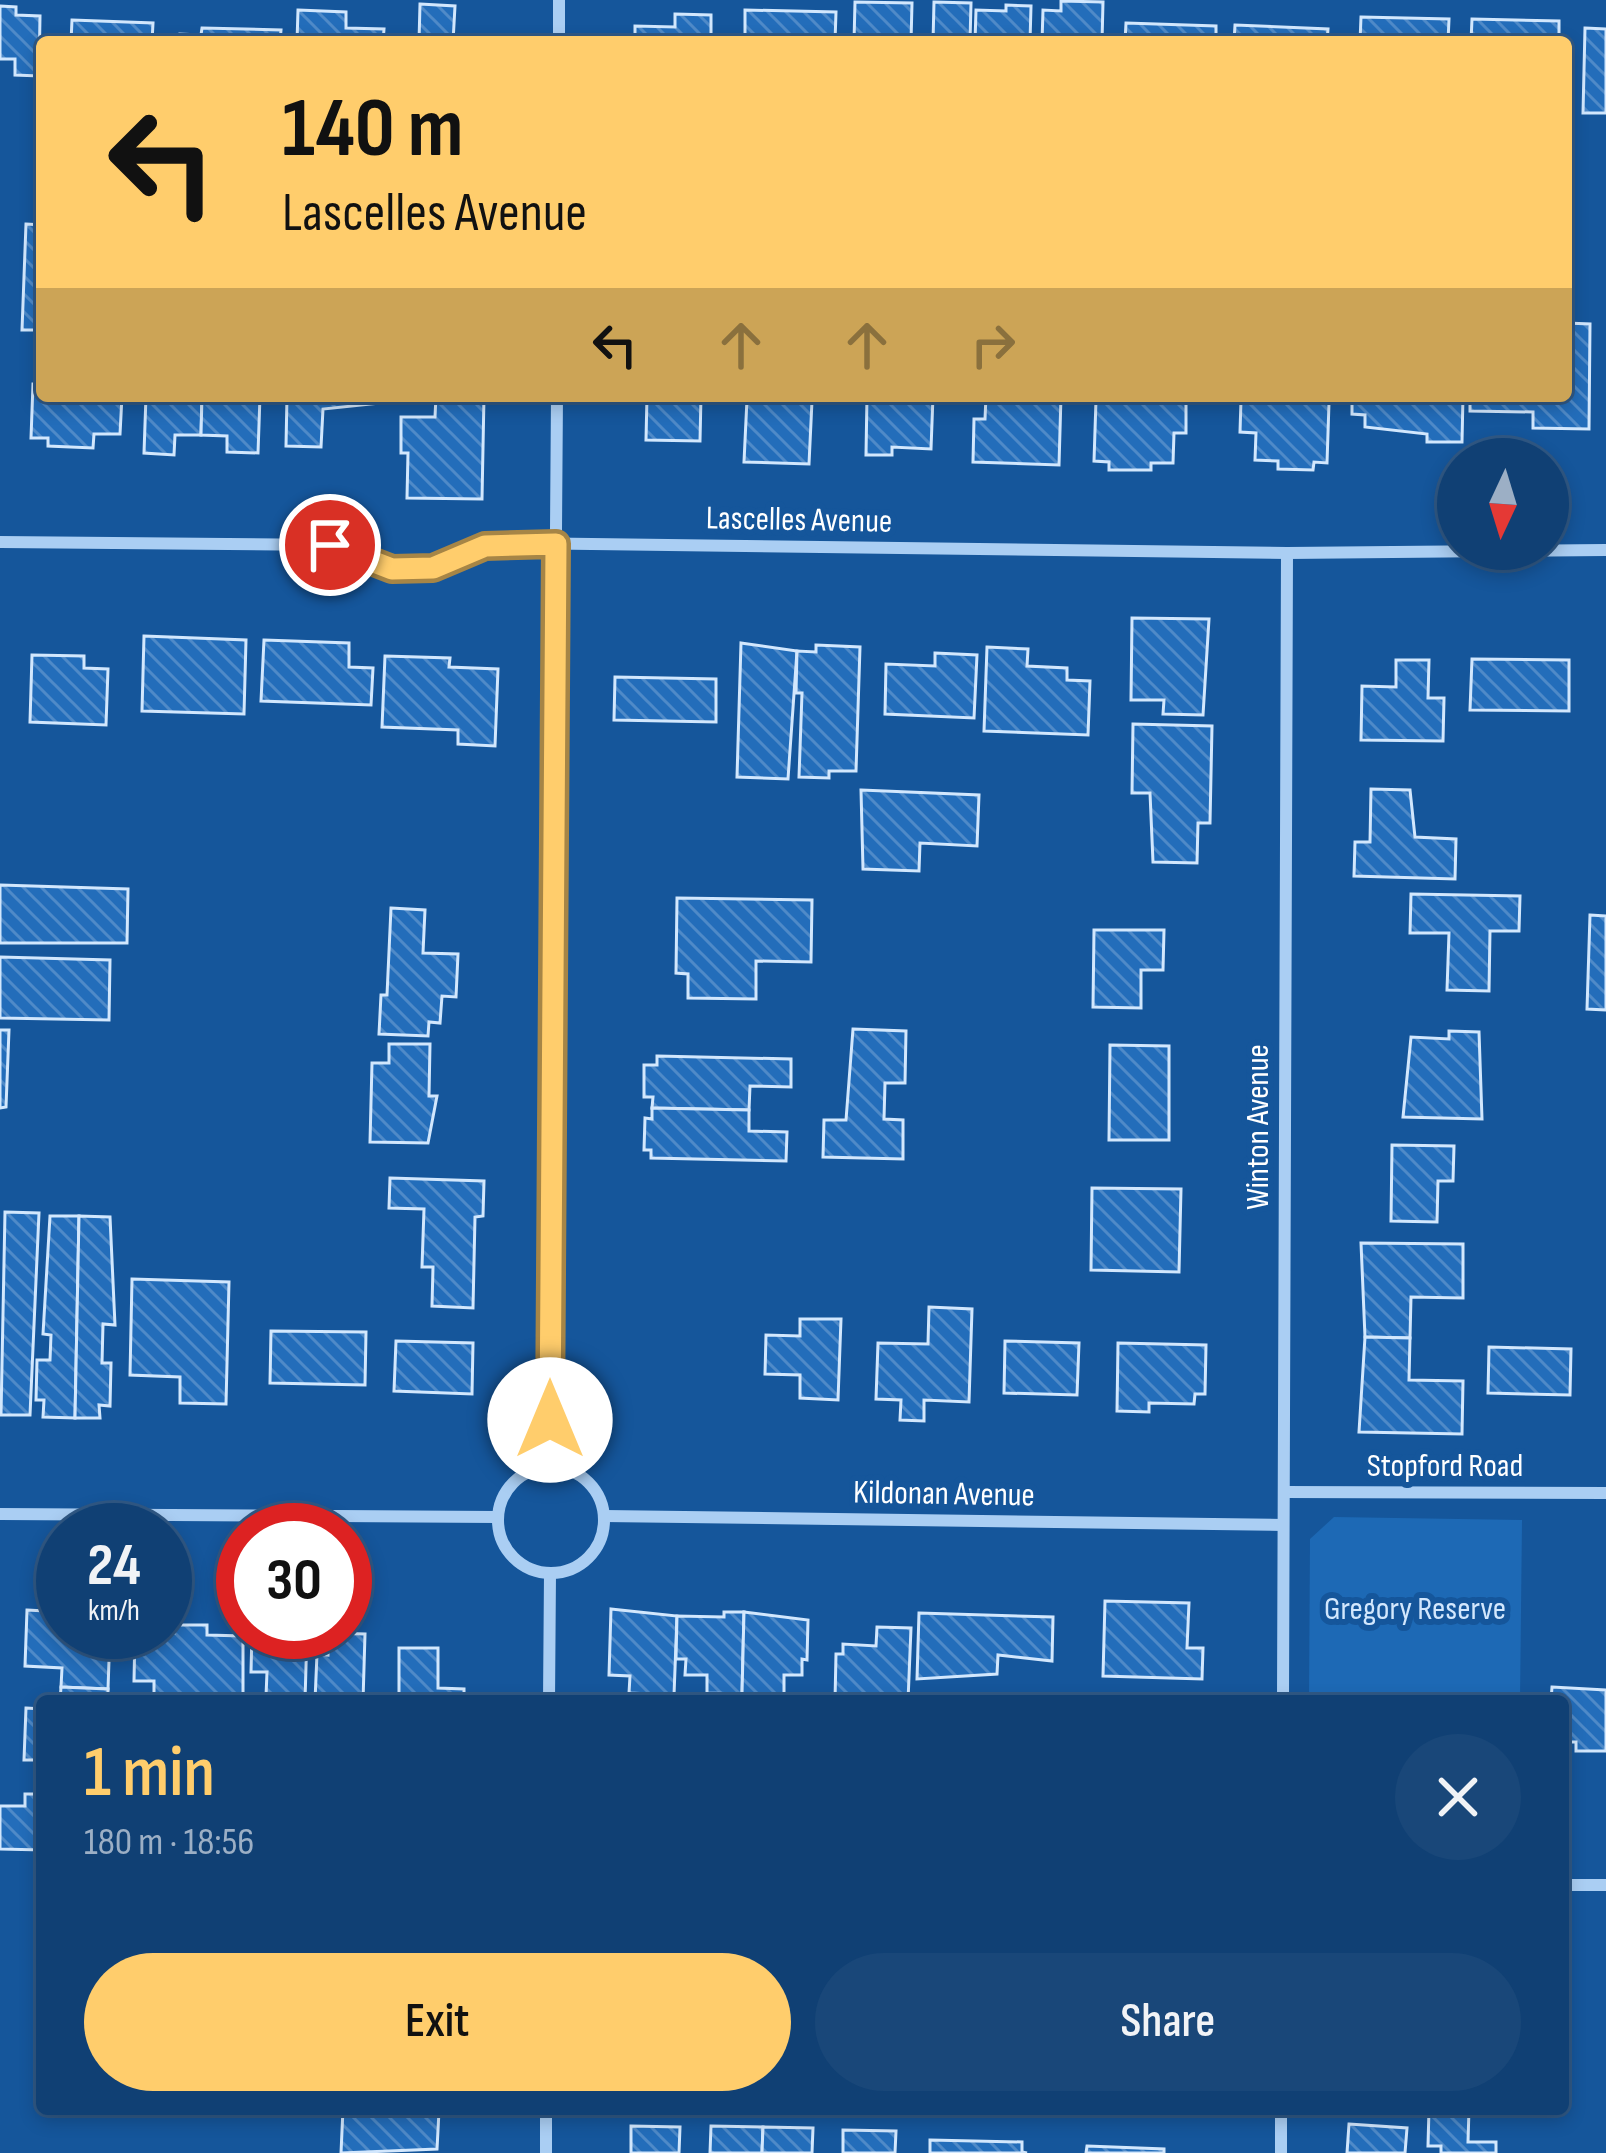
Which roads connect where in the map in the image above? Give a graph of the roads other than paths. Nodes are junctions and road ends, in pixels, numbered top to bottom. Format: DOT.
graph roads {
  1 [pos="559,0"];
  2 [pos="559,36"];
  3 [pos="557,402"];
  4 [pos="0,542"];
  5 [pos="556,544"];
  6 [pos="1606,550"];
  7 [pos="1287,553"];
  8 [pos="549,1466"];
  9 [pos="1283,1492"];
  10 [pos="1606,1493"];
  11 [pos="0,1514"];
  12 [pos="604,1516"];
  13 [pos="497,1517"];
  14 [pos="1283,1526"];
  15 [pos="550,1573"];
  16 [pos="549,1695"];
  17 [pos="1283,1695"];
  18 [pos="1569,1885"];
  19 [pos="1606,1885"];
  20 [pos="546,2115"];
  21 [pos="1281,2115"];
  22 [pos="546,2153"];
  23 [pos="1281,2153"];
  1 -- 2 [label="street"];
  3 -- 5 [label="street"];
  4 -- 5 [label="street, Lascelles Avenue"];
  5 -- 7 [label="street, Lascelles Avenue"];
  5 -- 8 [label="street"];
  6 -- 7 [label="street, Lascelles Avenue"];
  7 -- 9 [label="street, Winton Avenue"];
  8 -- 12 [label="street"];
  8 -- 13 [label="street"];
  9 -- 10 [label="street, Stopford Road"];
  9 -- 14 [label="street, Winton Avenue"];
  11 -- 13 [label="street"];
  12 -- 14 [label="street, Kildonan Avenue"];
  12 -- 15 [label="street"];
  13 -- 15 [label="street"];
  14 -- 17 [label="street, Winton Avenue"];
  15 -- 16 [label="street"];
  18 -- 19 [label="street"];
  20 -- 22 [label="street"];
  21 -- 23 [label="street"];
}
